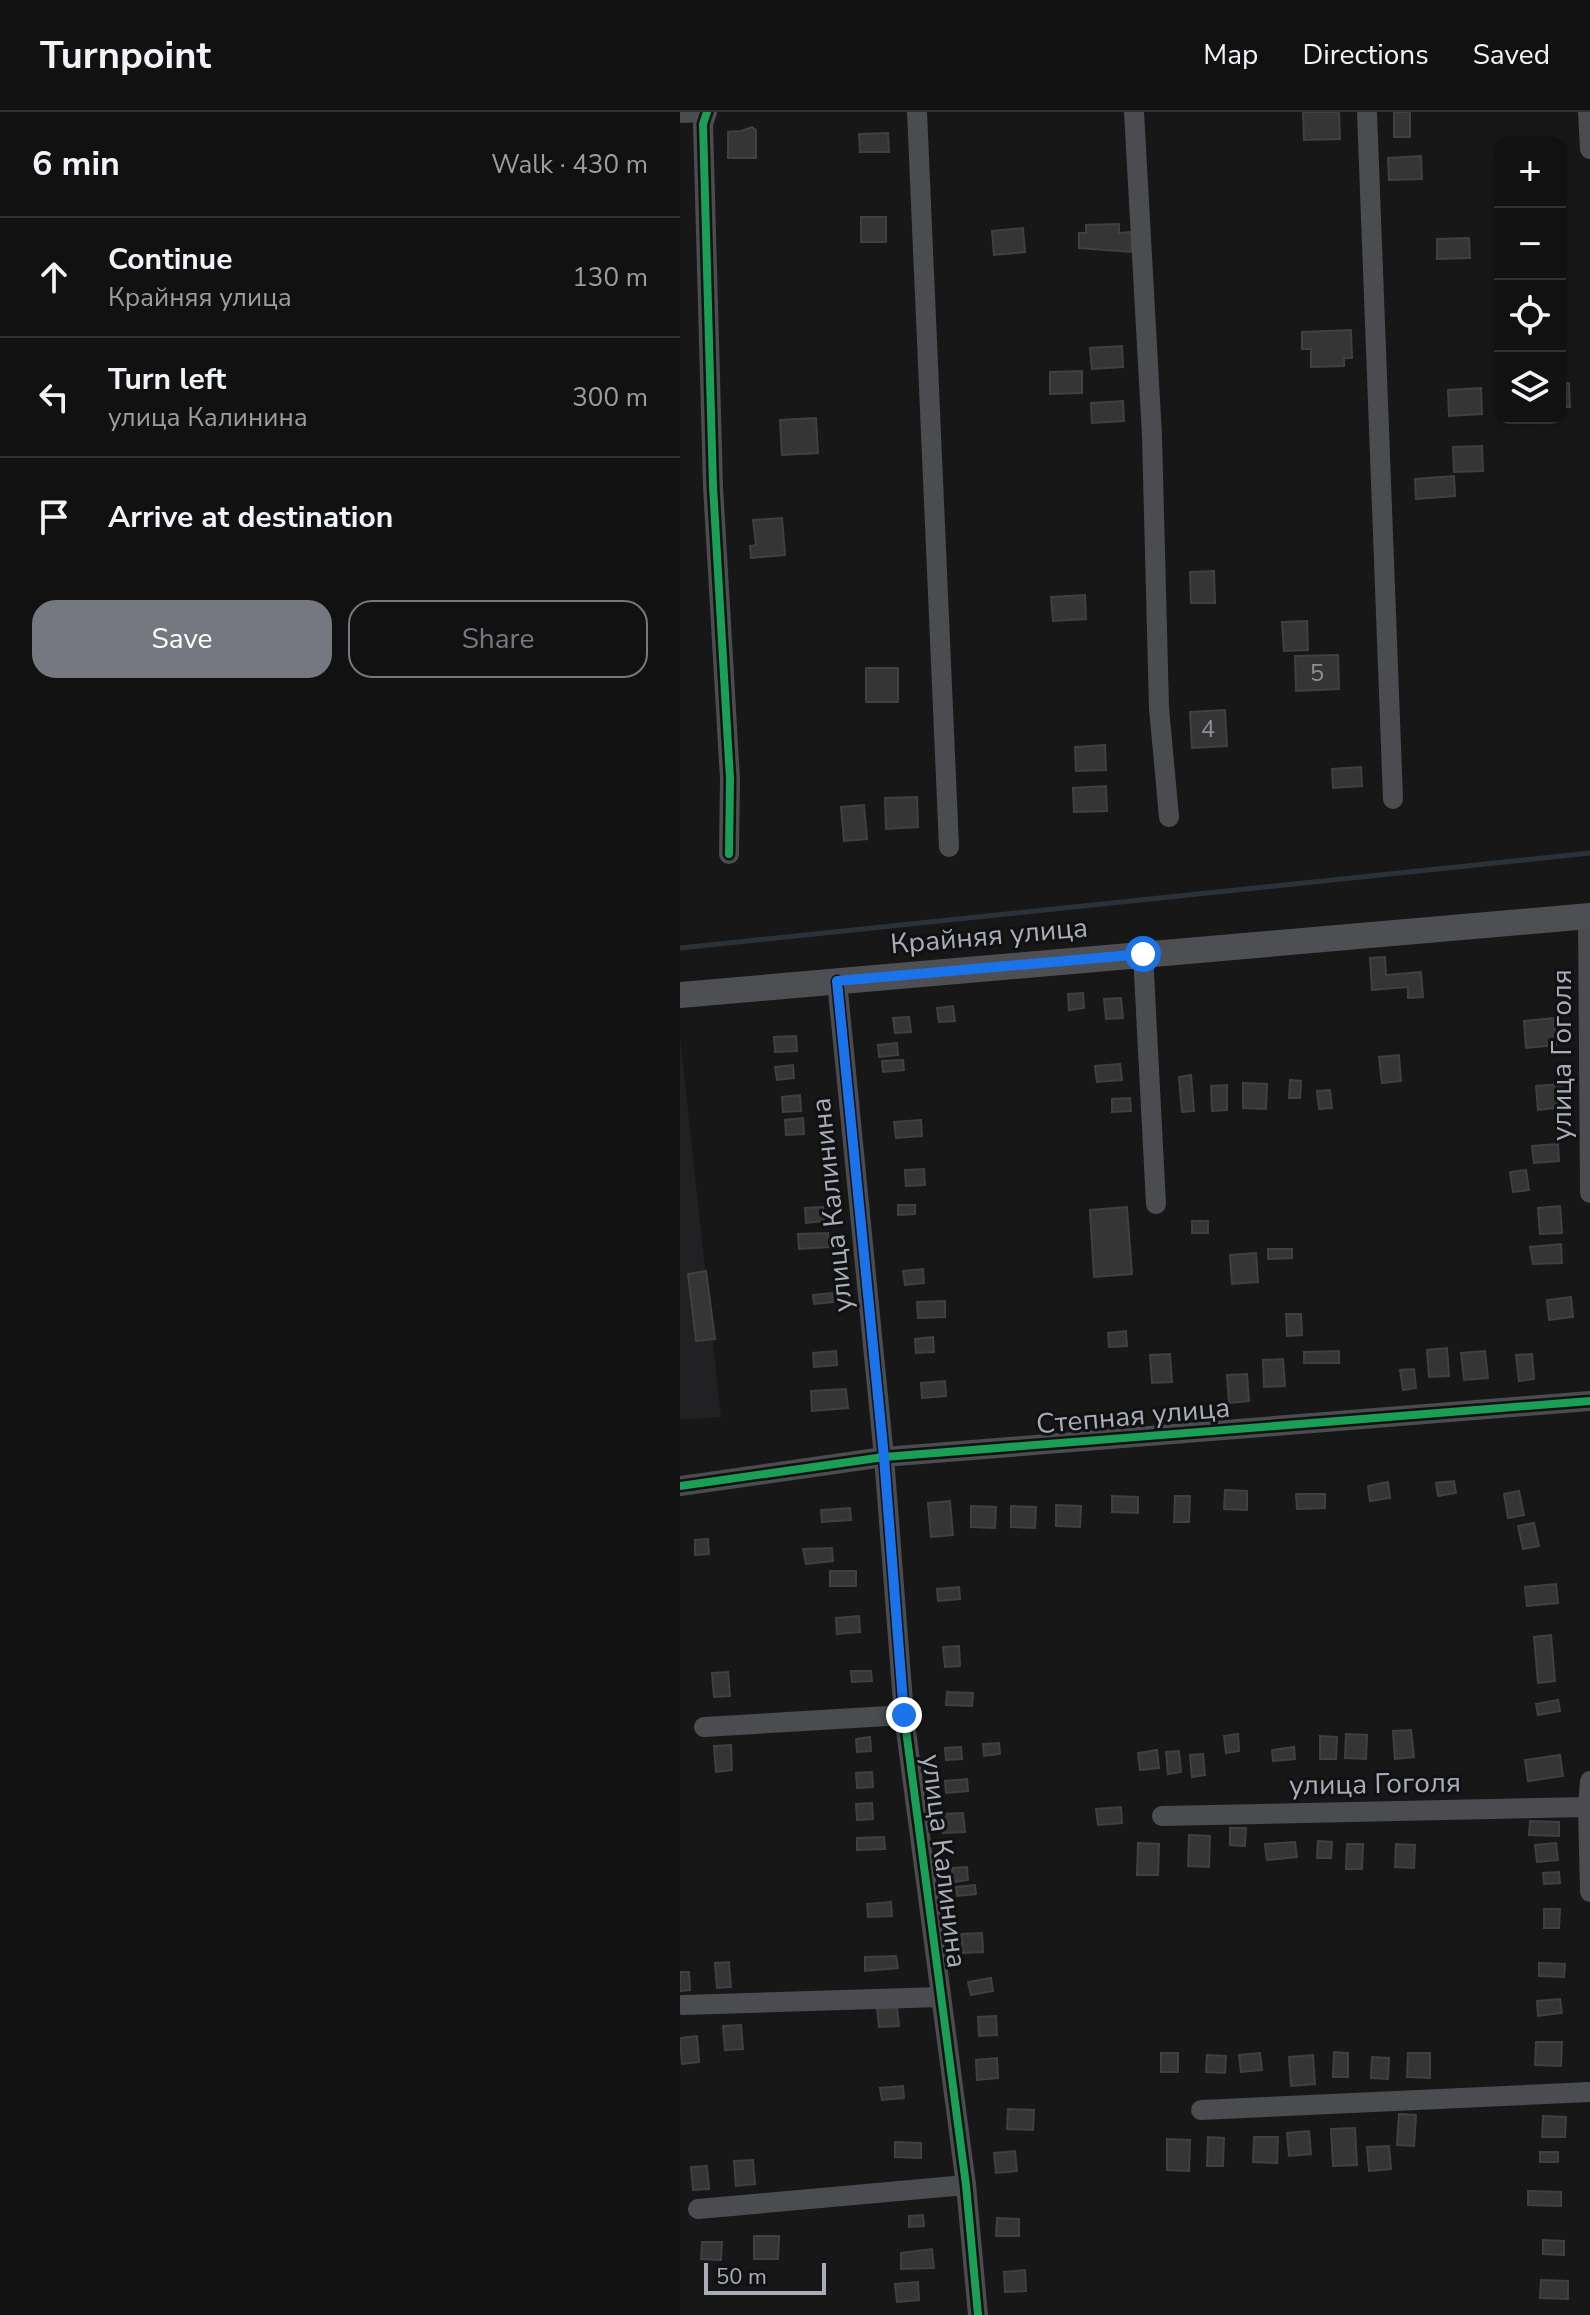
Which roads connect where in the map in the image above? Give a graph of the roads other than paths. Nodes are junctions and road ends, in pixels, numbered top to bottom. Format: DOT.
graph roads {
  1 [pos="707,112"];
  2 [pos="917,112"];
  3 [pos="1134,112"];
  4 [pos="1367,112"];
  5 [pos="1588,112"];
  6 [pos="680,113"];
  7 [pos="1590,149"];
  8 [pos="1393,799"];
  9 [pos="1169,817"];
  10 [pos="949,847"];
  11 [pos="729,854"];
  12 [pos="1589,916"];
  13 [pos="1143,954"];
  14 [pos="837,981"];
  15 [pos="680,995"];
  16 [pos="1590,1193"];
  17 [pos="1156,1204"];
  18 [pos="1590,1401"];
  19 [pos="884,1457"];
  20 [pos="680,1486"];
  21 [pos="904,1715"];
  22 [pos="704,1727"];
  23 [pos="1590,1781"];
  24 [pos="1588,1807"];
  25 [pos="1162,1816"];
  26 [pos="1590,1892"];
  27 [pos="941,1997"];
  28 [pos="683,2005"];
  29 [pos="1590,2092"];
  30 [pos="1201,2110"];
  31 [pos="966,2185"];
  32 [pos="698,2209"];
  33 [pos="978,2315"];
  1 -- 6 [label="street"];
  1 -- 11 [label="street"];
  2 -- 10 [label="street"];
  3 -- 9 [label="street"];
  4 -- 8 [label="street"];
  5 -- 7 [label="street"];
  12 -- 13 [label="main road, Крайняя улица"];
  12 -- 16 [label="street, улица Гоголя"];
  13 -- 14 [label="main road, Крайняя улица"];
  13 -- 17 [label="street"];
  14 -- 15 [label="main road, Крайняя улица"];
  14 -- 19 [label="street, улица Калинина"];
  18 -- 19 [label="street, Степная улица"];
  19 -- 20 [label="street, Степная улица"];
  19 -- 21 [label="street, улица Калинина"];
  21 -- 22 [label="street"];
  21 -- 27 [label="street, улица Калинина"];
  23 -- 24 [label="street"];
  24 -- 25 [label="street, улица Гоголя"];
  24 -- 26 [label="street"];
  27 -- 28 [label="street, улица Калинина"];
  27 -- 31 [label="street, улица Калинина"];
  29 -- 30 [label="street"];
  31 -- 32 [label="street"];
  31 -- 33 [label="street, улица Калинина"];
}
